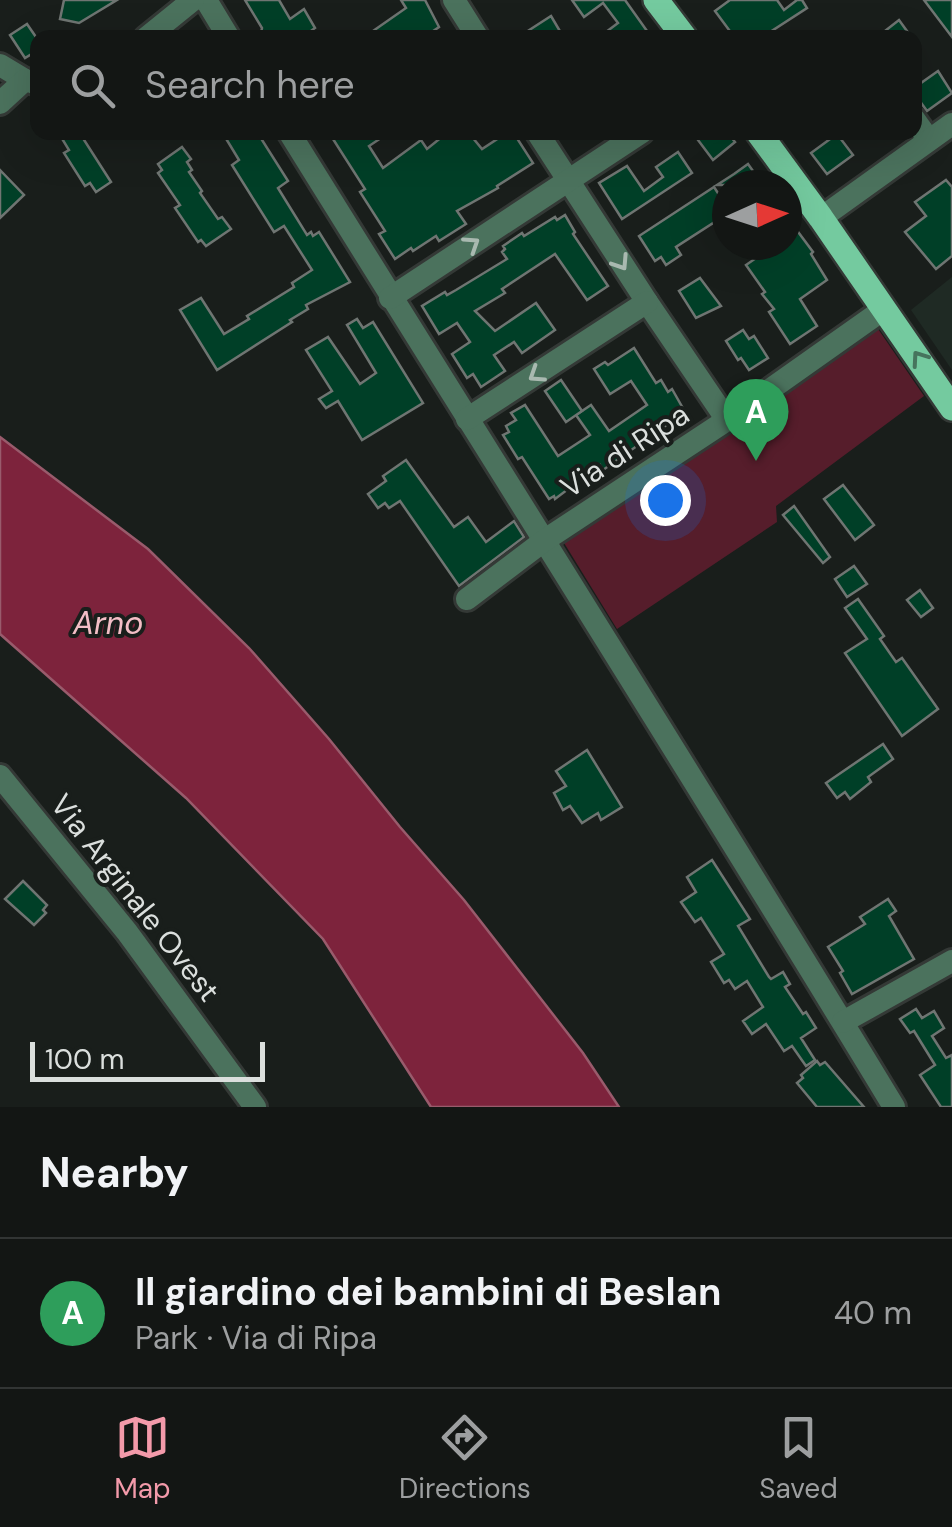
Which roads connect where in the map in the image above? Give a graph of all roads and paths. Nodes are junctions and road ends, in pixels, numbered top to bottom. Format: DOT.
graph roads {
  1 [pos="193,0"];
  2 [pos="206,0"];
  3 [pos="454,0"];
  4 [pos="667,4"];
  5 [pos="156,30"];
  6 [pos="224,30"];
  7 [pos="465,30"];
  8 [pos="681,30"];
  9 [pos="0,65"];
  10 [pos="30,81"];
  11 [pos="30,83"];
  12 [pos="0,103"];
  13 [pos="952,124"];
  14 [pos="922,131"];
  15 [pos="298,140"];
  16 [pos="542,140"];
  17 [pos="630,140"];
  18 [pos="764,140"];
  19 [pos="929,140"];
  20 [pos="567,182"];
  21 [pos="820,218"];
  22 [pos="390,298"];
  23 [pos="647,302"];
  24 [pos="884,310"];
  25 [pos="952,408"];
  26 [pos="467,420"];
  27 [pos="727,420"];
  28 [pos="545,540"];
  29 [pos="466,599"];
  30 [pos="0,776"];
  31 [pos="952,961"];
  32 [pos="843,1022"];
  33 [pos="255,1107"];
  34 [pos="894,1107"];
  1 -- 5 [label="street"];
  2 -- 6 [label="street"];
  3 -- 7 [label="street"];
  4 -- 8 [label="main road"];
  9 -- 10 [label="street"];
  11 -- 12 [label="street"];
  13 -- 19 [label="street"];
  14 -- 19 [label="street"];
  15 -- 22 [label="street"];
  16 -- 20 [label="street"];
  17 -- 20 [label="street"];
  18 -- 21 [label="main road"];
  19 -- 21 [label="street"];
  22 -- 20 [label="street, one-way"];
  20 -- 23 [label="street, one-way"];
  21 -- 24 [label="main road"];
  22 -- 26 [label="street"];
  23 -- 26 [label="street, one-way"];
  23 -- 27 [label="street"];
  25 -- 24 [label="main road, one-way"];
  24 -- 27 [label="street, Via di Ripa"];
  26 -- 28 [label="street"];
  27 -- 28 [label="street, Via di Ripa"];
  28 -- 29 [label="street, Via di Ripa"];
  28 -- 32 [label="street"];
  30 -- 33 [label="street, Via Arginale Ovest"];
  31 -- 32 [label="street"];
  32 -- 34 [label="street"];
}
